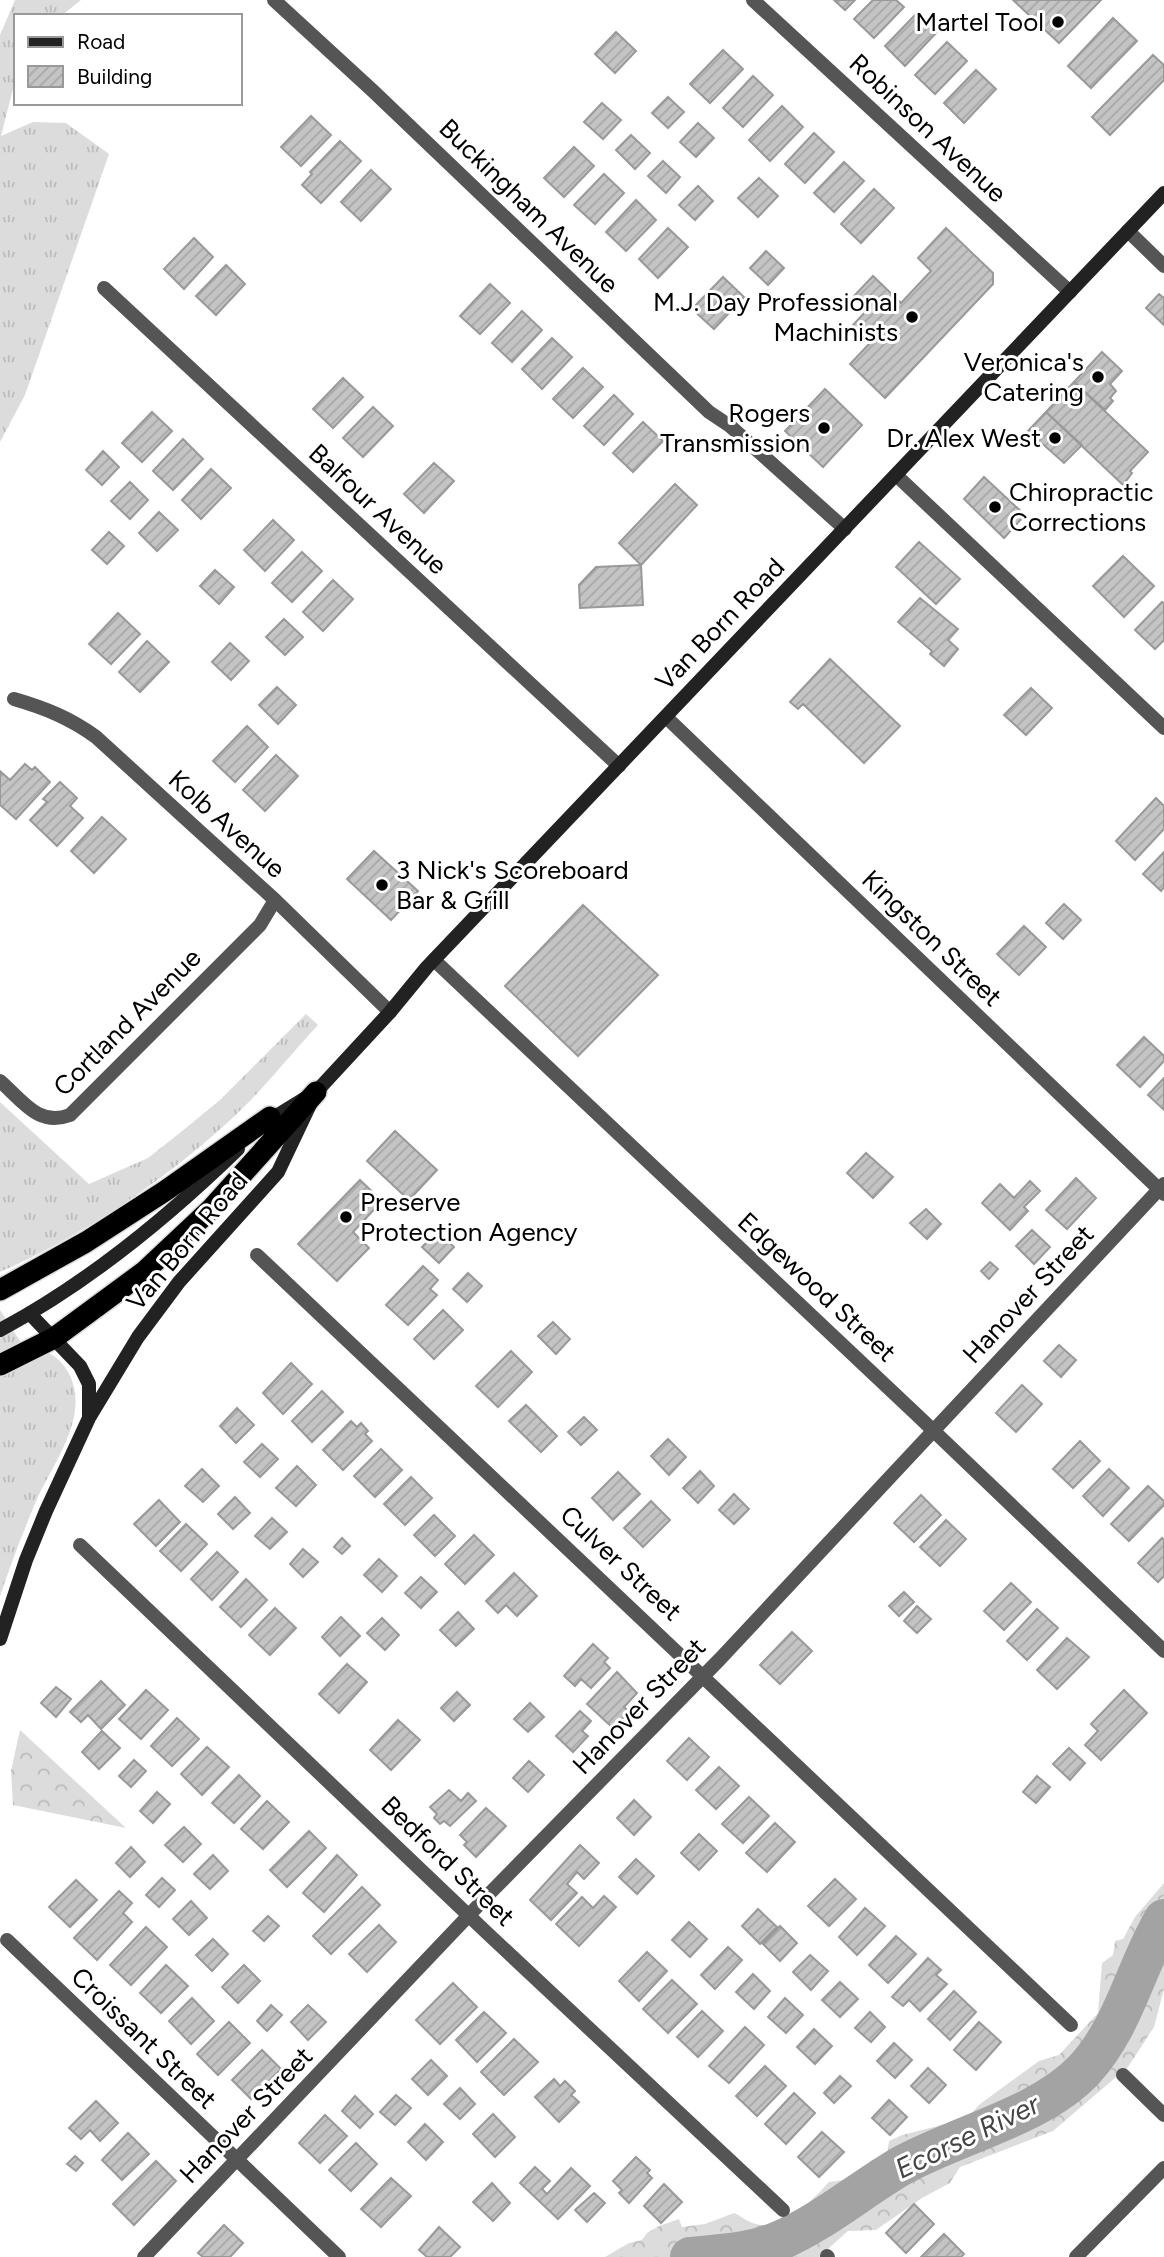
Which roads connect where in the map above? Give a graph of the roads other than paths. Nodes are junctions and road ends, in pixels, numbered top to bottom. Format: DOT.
graph roads {
  1 [pos="274,0"];
  2 [pos="753,0"];
  3 [pos="1164,193"];
  4 [pos="1128,231"];
  5 [pos="1164,266"];
  6 [pos="104,288"];
  7 [pos="1070,292"];
  8 [pos="896,475"];
  9 [pos="845,530"];
  10 [pos="14,699"];
  11 [pos="666,718"];
  12 [pos="1164,728"];
  13 [pos="619,766"];
  14 [pos="275,900"];
  15 [pos="435,960"];
  16 [pos="390,1012"];
  17 [pos="0,1081"];
  18 [pos="316,1092"];
  19 [pos="270,1117"];
  20 [pos="1162,1189"];
  21 [pos="257,1255"];
  22 [pos="0,1290"];
  23 [pos="30,1314"];
  24 [pos="0,1330"];
  25 [pos="54,1338"];
  26 [pos="0,1366"];
  27 [pos="89,1418"];
  28 [pos="933,1430"];
  29 [pos="80,1545"];
  30 [pos="0,1639"];
  31 [pos="1164,1651"];
  32 [pos="704,1675"];
  33 [pos="470,1915"];
  34 [pos="7,1940"];
  35 [pos="1072,2025"];
  36 [pos="1123,2075"];
  37 [pos="1164,2115"];
  38 [pos="236,2160"];
  39 [pos="1164,2168"];
  40 [pos="783,2210"];
  41 [pos="144,2257"];
  42 [pos="339,2257"];
  43 [pos="1076,2257"];
  1 -- 9 [label="street, Buckingham Avenue"];
  2 -- 7 [label="street, Robinson Avenue"];
  3 -- 4 [label="main road, Van Born Road"];
  4 -- 5 [label="street"];
  4 -- 7 [label="main road, Van Born Road"];
  6 -- 13 [label="street, Balfour Avenue"];
  7 -- 8 [label="main road, Van Born Road"];
  8 -- 9 [label="main road, Van Born Road"];
  8 -- 12 [label="street"];
  9 -- 11 [label="main road, Van Born Road"];
  10 -- 14 [label="street, Kolb Avenue"];
  11 -- 13 [label="main road, Van Born Road"];
  11 -- 20 [label="street, Kingston Street"];
  13 -- 15 [label="main road, Van Born Road"];
  14 -- 16 [label="street, Kolb Avenue"];
  14 -- 17 [label="street, Cortland Avenue"];
  15 -- 16 [label="main road, Van Born Road"];
  15 -- 28 [label="street, Edgewood Street"];
  16 -- 18 [label="main road, Van Born Road"];
  18 -- 19 [label="main road, Van Born Road"];
  18 -- 25 [label="highway"];
  18 -- 27 [label="main road, Van Born Road"];
  19 -- 22 [label="highway"];
  19 -- 23 [label="main road, Van Born Road"];
  20 -- 28 [label="street, Hanover Street"];
  21 -- 32 [label="street, Culver Street"];
  23 -- 24 [label="main road, Van Born Road"];
  23 -- 25 [label="main road"];
  25 -- 26 [label="highway"];
  25 -- 27 [label="main road"];
  27 -- 30 [label="main road, Van Born Road"];
  28 -- 31 [label="street, Edgewood Street"];
  28 -- 32 [label="street, Hanover Street"];
  29 -- 33 [label="street, Bedford Street"];
  32 -- 33 [label="street, Hanover Street"];
  32 -- 35 [label="street, Culver Street"];
  33 -- 38 [label="street, Hanover Street"];
  33 -- 40 [label="street, Bedford Street"];
  34 -- 38 [label="street, Croissant Street"];
  36 -- 37 [label="street"];
  38 -- 41 [label="street, Hanover Street"];
  38 -- 42 [label="street, Croissant Street"];
  39 -- 43 [label="street"];
}
